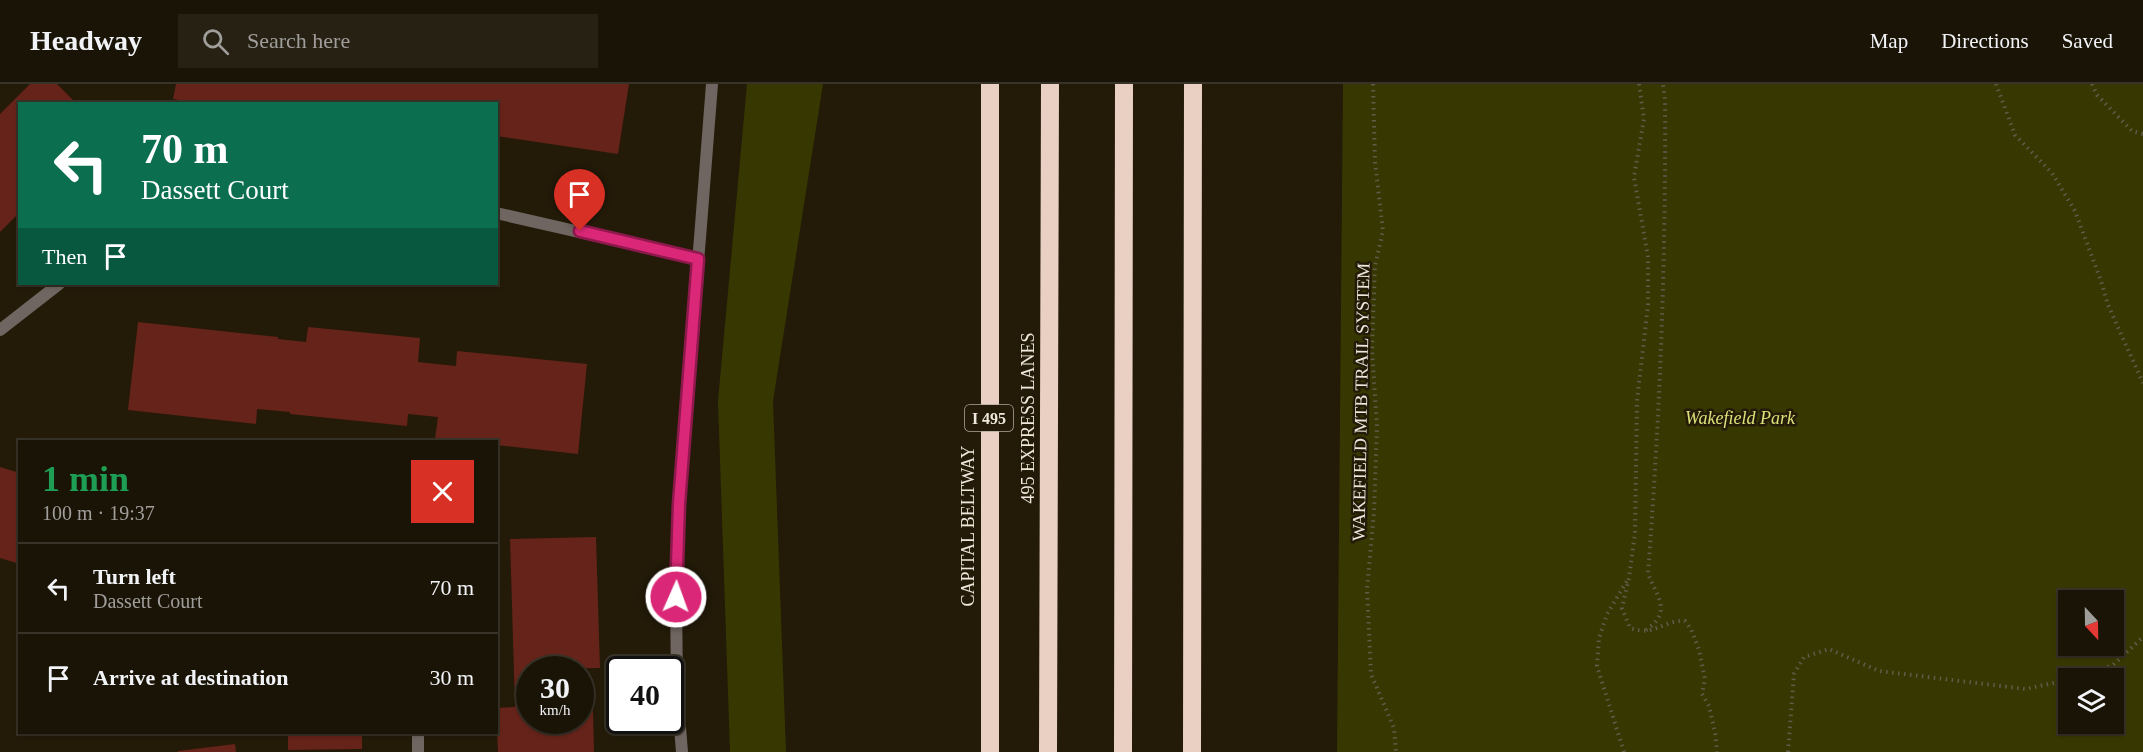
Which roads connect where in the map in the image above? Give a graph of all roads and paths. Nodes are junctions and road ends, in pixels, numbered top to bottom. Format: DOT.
graph roads {
  1 [pos="712,84"];
  2 [pos="990,84"];
  3 [pos="1050,84"];
  4 [pos="1124,84"];
  5 [pos="1193,84"];
  6 [pos="1373,84"];
  7 [pos="1639,84"];
  8 [pos="1663,84"];
  9 [pos="1996,84"];
  10 [pos="2092,84"];
  11 [pos="2143,134"];
  12 [pos="498,213"];
  13 [pos="698,259"];
  14 [pos="58,285"];
  15 [pos="0,330"];
  16 [pos="2143,383"];
  17 [pos="1629,578"];
  18 [pos="1645,631"];
  19 [pos="2143,637"];
  20 [pos="2105,668"];
  21 [pos="2058,682"];
  22 [pos="418,734"];
  23 [pos="418,752"];
  24 [pos="682,752"];
  25 [pos="990,752"];
  26 [pos="1048,752"];
  27 [pos="1123,752"];
  28 [pos="1192,752"];
  29 [pos="1396,752"];
  30 [pos="1624,752"];
  31 [pos="1717,752"];
  32 [pos="1788,752"];
  1 -- 13 [label="street"];
  2 -- 25 [label="highway, CAPITAL BELTWAY / I 495"];
  3 -- 26 [label="highway, 495 EXPRESS LANES"];
  4 -- 27 [label="highway"];
  5 -- 28 [label="highway"];
  6 -- 29 [label="path, WAKEFIELD MTB TRAIL SYSTEM"];
  7 -- 17 [label="path"];
  8 -- 18 [label="path"];
  9 -- 16 [label="path"];
  10 -- 11 [label="path"];
  12 -- 13 [label="street"];
  13 -- 24 [label="street"];
  14 -- 15 [label="street"];
  17 -- 18 [label="path"];
  17 -- 30 [label="path"];
  18 -- 31 [label="path"];
  19 -- 20 [label="path"];
  21 -- 32 [label="path"];
  22 -- 23 [label="street"];
}
